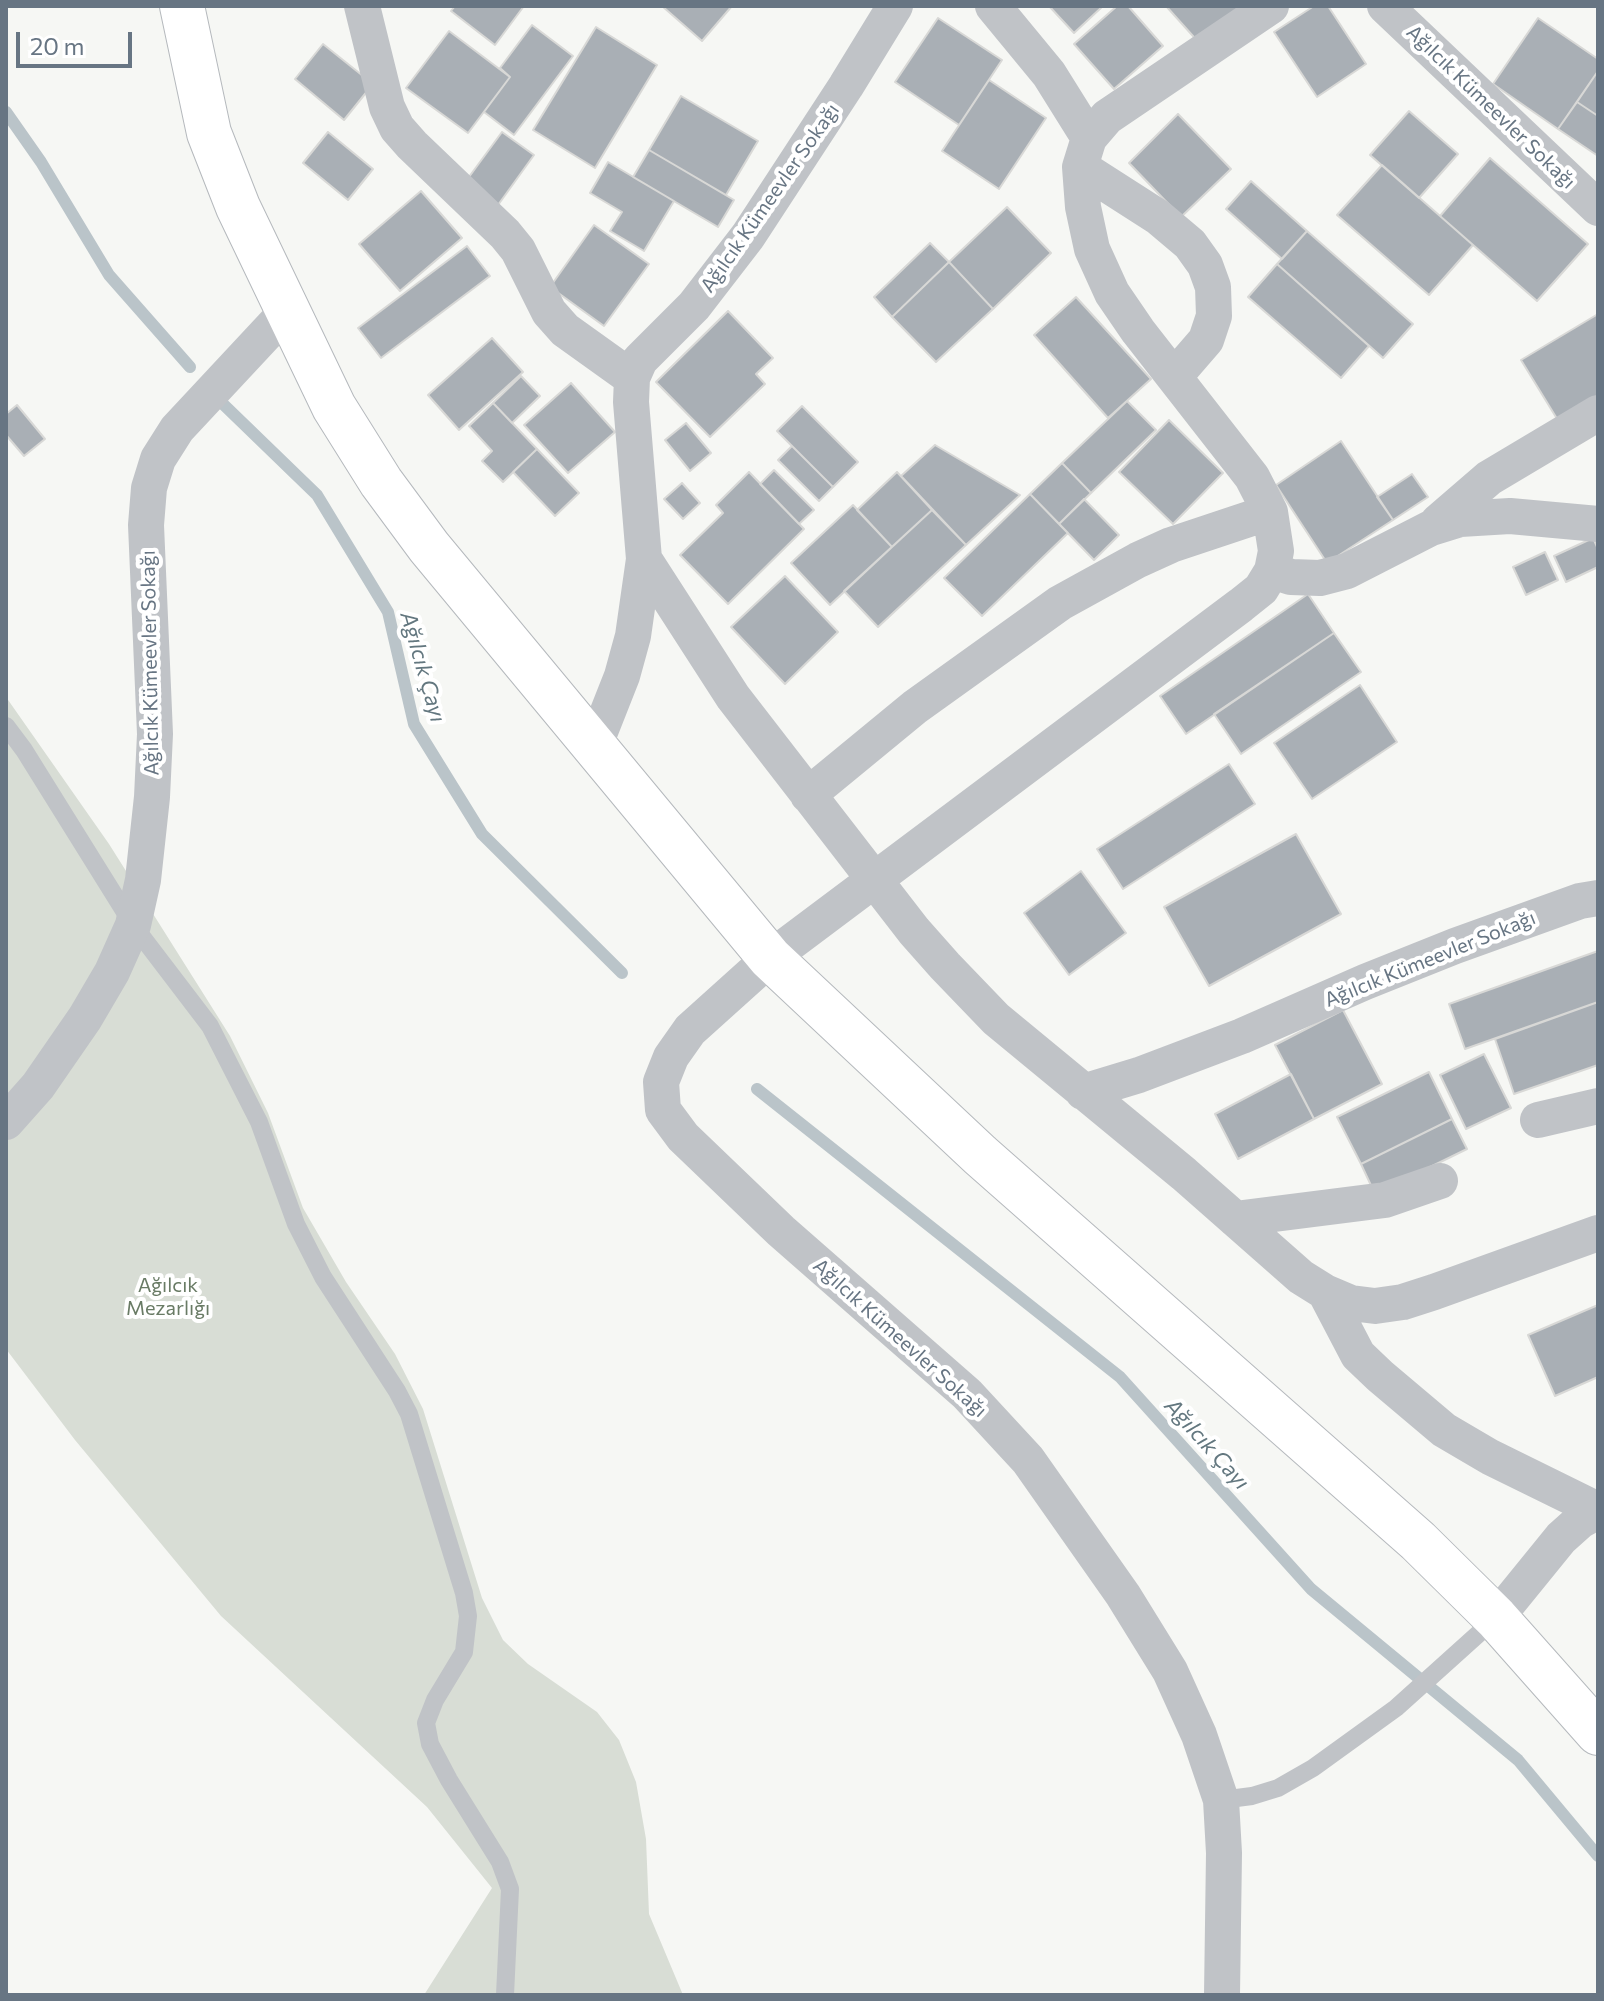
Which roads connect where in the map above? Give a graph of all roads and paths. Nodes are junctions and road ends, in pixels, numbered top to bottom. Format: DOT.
graph roads {
  1 [pos="362,6"];
  2 [pos="895,6"];
  3 [pos="993,6"];
  4 [pos="1271,6"];
  5 [pos="1385,6"];
  6 [pos="185,8"];
  7 [pos="1084,152"];
  8 [pos="1598,208"];
  9 [pos="288,310"];
  10 [pos="1174,377"];
  11 [pos="632,378"];
  12 [pos="1598,413"];
  13 [pos="1270,512"];
  14 [pos="1598,524"];
  15 [pos="1431,528"];
  16 [pos="644,559"];
  17 [pos="1272,571"];
  18 [pos="6,726"];
  19 [pos="594,747"];
  20 [pos="808,795"];
  21 [pos="874,879"];
  22 [pos="1598,898"];
  23 [pos="133,925"];
  24 [pos="770,958"];
  25 [pos="1083,1092"];
  26 [pos="1598,1106"];
  27 [pos="1538,1120"];
  28 [pos="6,1122"];
  29 [pos="1440,1181"];
  30 [pos="1235,1219"];
  31 [pos="1598,1233"];
  32 [pos="1325,1292"];
  33 [pos="1598,1510"];
  34 [pos="1496,1618"];
  35 [pos="1582,1695"];
  36 [pos="1598,1733"];
  37 [pos="1221,1800"];
  38 [pos="505,1995"];
  39 [pos="1222,1995"];
  1 -- 11 [label="street"];
  2 -- 11 [label="street, Ağılcık Kümeevler Sokağı"];
  3 -- 7 [label="street"];
  4 -- 7 [label="street"];
  5 -- 8 [label="street, Ağılcık Kümeevler Sokağı"];
  6 -- 9 [label="main road"];
  7 -- 10 [label="street"];
  7 -- 10 [label="street"];
  9 -- 19 [label="main road"];
  9 -- 23 [label="street, Ağılcık Kümeevler Sokağı"];
  10 -- 13 [label="street"];
  11 -- 16 [label="street"];
  12 -- 15 [label="street"];
  13 -- 17 [label="street"];
  13 -- 20 [label="street"];
  14 -- 15 [label="street"];
  15 -- 17 [label="street"];
  16 -- 19 [label="street"];
  16 -- 20 [label="street"];
  17 -- 21 [label="street, Ağılcık Kümeevler Sokağı"];
  18 -- 23 [label="lane"];
  19 -- 24 [label="main road"];
  20 -- 21 [label="street"];
  21 -- 24 [label="street, Ağılcık Kümeevler Sokağı"];
  21 -- 25 [label="street"];
  22 -- 25 [label="street, Ağılcık Kümeevler Sokağı"];
  23 -- 28 [label="street, Ağılcık Kümeevler Sokağı"];
  23 -- 38 [label="lane"];
  24 -- 34 [label="main road"];
  24 -- 37 [label="street, Ağılcık Kümeevler Sokağı"];
  25 -- 30 [label="street"];
  26 -- 27 [label="street"];
  29 -- 30 [label="street"];
  30 -- 32 [label="street"];
  31 -- 32 [label="street"];
  32 -- 33 [label="street"];
  33 -- 34 [label="street"];
  34 -- 35 [label="main road"];
  34 -- 37 [label="lane"];
  35 -- 36 [label="main road"];
  37 -- 39 [label="street, Ağılcık Kümeevler Sokağı"];
}
